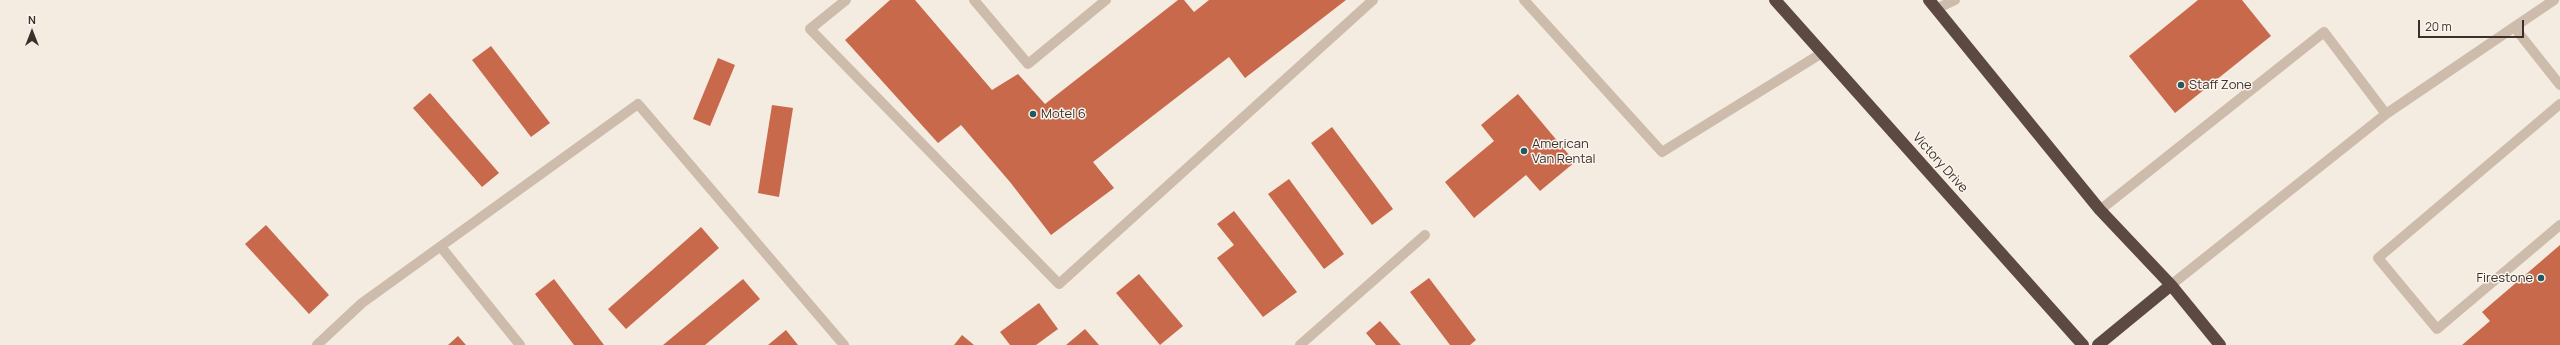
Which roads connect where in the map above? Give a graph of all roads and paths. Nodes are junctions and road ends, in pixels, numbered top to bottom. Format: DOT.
graph roads {
  1 [pos="846,0"];
  2 [pos="974,0"];
  3 [pos="1106,0"];
  4 [pos="1374,0"];
  5 [pos="1524,0"];
  6 [pos="1775,0"];
  7 [pos="1955,0"];
  8 [pos="2554,0"];
  9 [pos="1933,4"];
  10 [pos="2514,27"];
  11 [pos="1822,53"];
  12 [pos="2560,85"];
  13 [pos="2560,104"];
  14 [pos="2386,114"];
  15 [pos="2100,210"];
  16 [pos="2560,225"];
  17 [pos="1425,235"];
  18 [pos="441,247"];
  19 [pos="2171,285"];
  20 [pos="317,345"];
  21 [pos="520,345"];
  22 [pos="844,345"];
  23 [pos="1300,345"];
  24 [pos="2083,345"];
  25 [pos="2098,345"];
  26 [pos="2220,345"];
  1 -- 4 [label="street"];
  2 -- 3 [label="street"];
  5 -- 11 [label="street"];
  6 -- 11 [label="highway, Victory Drive"];
  7 -- 9 [label="street"];
  8 -- 10 [label="street"];
  9 -- 15 [label="highway"];
  10 -- 12 [label="street"];
  10 -- 14 [label="street"];
  11 -- 24 [label="highway, Victory Drive"];
  13 -- 16 [label="street"];
  14 -- 15 [label="street"];
  14 -- 19 [label="street"];
  15 -- 19 [label="highway"];
  17 -- 23 [label="street"];
  18 -- 20 [label="street"];
  18 -- 21 [label="street"];
  18 -- 22 [label="street"];
  19 -- 25 [label="highway"];
  19 -- 26 [label="highway"];
}
